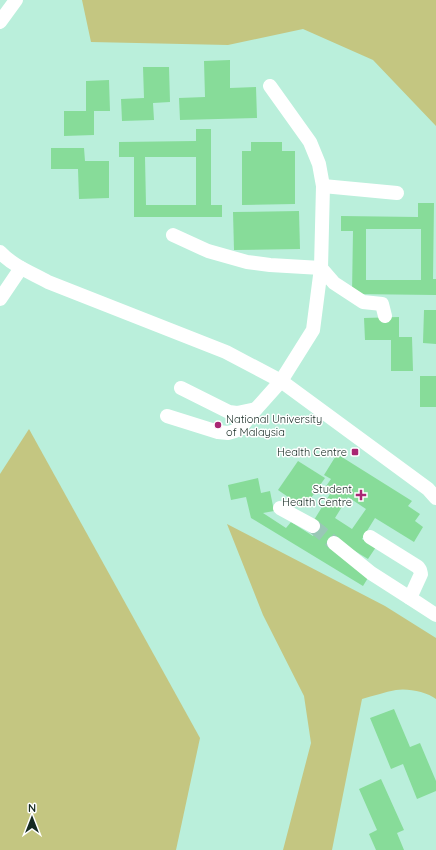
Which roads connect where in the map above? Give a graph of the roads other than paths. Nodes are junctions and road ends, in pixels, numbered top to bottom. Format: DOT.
graph roads {
  1 [pos="16,0"];
  2 [pos="0,22"];
  3 [pos="270,86"];
  4 [pos="323,186"];
  5 [pos="397,193"];
  6 [pos="173,235"];
  7 [pos="0,252"];
  8 [pos="21,268"];
  9 [pos="321,268"];
  10 [pos="0,299"];
  11 [pos="385,316"];
  12 [pos="281,381"];
  13 [pos="181,388"];
  14 [pos="256,409"];
  15 [pos="167,416"];
  16 [pos="436,498"];
  17 [pos="280,508"];
  18 [pos="313,526"];
  19 [pos="370,537"];
  20 [pos="334,543"];
  21 [pos="410,598"];
  22 [pos="436,615"];
  1 -- 2 [label="street"];
  3 -- 4 [label="street"];
  4 -- 5 [label="street"];
  4 -- 9 [label="street"];
  6 -- 9 [label="street"];
  7 -- 8 [label="street"];
  8 -- 10 [label="street"];
  8 -- 12 [label="street"];
  9 -- 11 [label="street"];
  9 -- 12 [label="street"];
  12 -- 14 [label="street"];
  12 -- 16 [label="street"];
  13 -- 14 [label="street"];
  14 -- 15 [label="street"];
  17 -- 18 [label="street"];
  19 -- 21 [label="street"];
  20 -- 21 [label="street"];
  21 -- 22 [label="street"];
}
